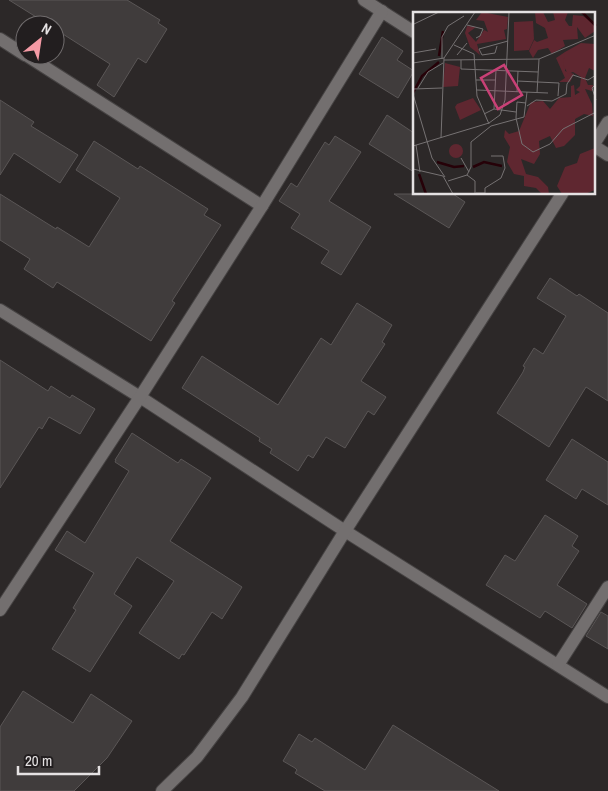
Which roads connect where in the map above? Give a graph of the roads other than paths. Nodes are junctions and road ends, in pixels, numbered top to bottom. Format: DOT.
graph roads {
  1 [pos="364,0"];
  2 [pos="382,11"];
  3 [pos="413,31"];
  4 [pos="0,39"];
  5 [pos="15,49"];
  6 [pos="41,65"];
  7 [pos="608,122"];
  8 [pos="596,142"];
  9 [pos="596,146"];
  10 [pos="608,155"];
  11 [pos="561,195"];
  12 [pos="262,206"];
  13 [pos="0,310"];
  14 [pos="140,397"];
  15 [pos="345,531"];
  16 [pos="608,587"];
  17 [pos="2,602"];
  18 [pos="558,665"];
  19 [pos="608,696"];
  20 [pos="162,791"];
  1 -- 2 [label="street"];
  2 -- 3 [label="street"];
  2 -- 12 [label="street"];
  4 -- 5 [label="street"];
  6 -- 12 [label="street"];
  7 -- 8 [label="street"];
  9 -- 10 [label="street"];
  11 -- 15 [label="street"];
  12 -- 14 [label="street"];
  13 -- 14 [label="street"];
  14 -- 15 [label="street"];
  14 -- 17 [label="street"];
  15 -- 18 [label="street"];
  15 -- 20 [label="street"];
  16 -- 18 [label="street"];
  18 -- 19 [label="street"];
}
